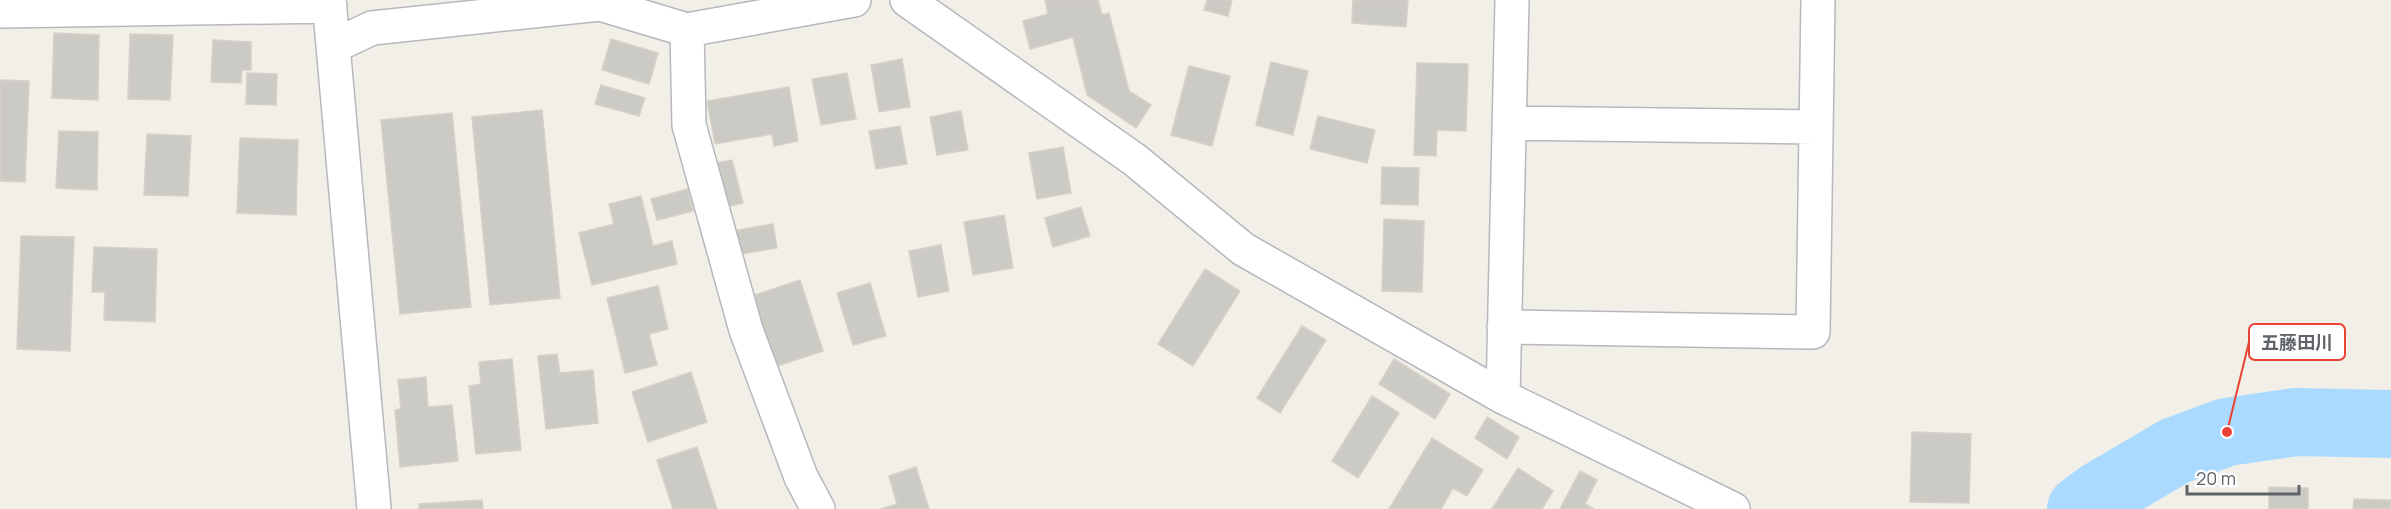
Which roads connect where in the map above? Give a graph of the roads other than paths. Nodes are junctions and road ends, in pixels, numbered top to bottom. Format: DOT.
graph roads {
  1 [pos="854,0"];
  2 [pos="907,0"];
  3 [pos="1512,0"];
  4 [pos="1818,0"];
  5 [pos="597,2"];
  6 [pos="329,3"];
  7 [pos="0,11"];
  8 [pos="687,30"];
  9 [pos="334,46"];
  10 [pos="1509,123"];
  11 [pos="1816,128"];
  12 [pos="1504,327"];
  13 [pos="1503,397"];
  14 [pos="374,509"];
  15 [pos="818,509"];
  16 [pos="1733,509"];
  1 -- 8 [label="street"];
  2 -- 13 [label="street"];
  3 -- 10 [label="street"];
  4 -- 11 [label="street"];
  5 -- 8 [label="street"];
  5 -- 9 [label="street"];
  6 -- 7 [label="street"];
  6 -- 9 [label="street"];
  8 -- 15 [label="street"];
  9 -- 14 [label="street"];
  10 -- 11 [label="street"];
  10 -- 12 [label="street"];
  11 -- 12 [label="street"];
  12 -- 13 [label="street"];
  13 -- 16 [label="street"];
}
